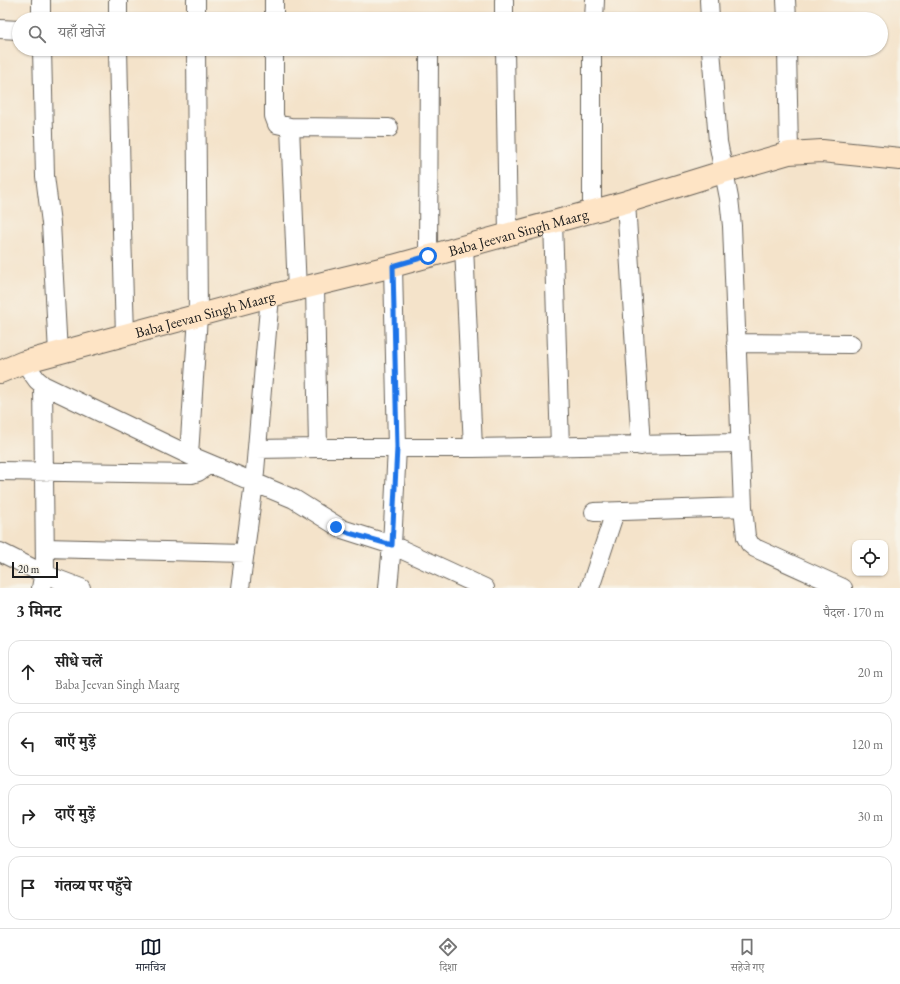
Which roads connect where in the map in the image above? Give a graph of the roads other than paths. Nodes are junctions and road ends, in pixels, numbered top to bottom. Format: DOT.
graph roads {
  1 [pos="41,0"];
  2 [pos="118,0"];
  3 [pos="196,0"];
  4 [pos="274,0"];
  5 [pos="504,0"];
  6 [pos="595,0"];
  7 [pos="710,0"];
  8 [pos="786,0"];
  9 [pos="41,12"];
  10 [pos="118,12"];
  11 [pos="196,12"];
  12 [pos="274,12"];
  13 [pos="504,12"];
  14 [pos="594,12"];
  15 [pos="710,12"];
  16 [pos="787,12"];
  17 [pos="0,29"];
  18 [pos="12,30"];
  19 [pos="42,56"];
  20 [pos="118,56"];
  21 [pos="196,56"];
  22 [pos="274,56"];
  23 [pos="429,56"];
  24 [pos="505,56"];
  25 [pos="592,56"];
  26 [pos="712,56"];
  27 [pos="787,56"];
  28 [pos="290,127"];
  29 [pos="388,128"];
  30 [pos="790,153"];
  31 [pos="900,159"];
  32 [pos="723,172"];
  33 [pos="626,202"];
  34 [pos="592,211"];
  35 [pos="553,222"];
  36 [pos="508,234"];
  37 [pos="464,246"];
  38 [pos="428,256"];
  39 [pos="393,266"];
  40 [pos="306,288"];
  41 [pos="270,296"];
  42 [pos="198,316"];
  43 [pos="125,335"];
  44 [pos="736,343"];
  45 [pos="851,344"];
  46 [pos="58,353"];
  47 [pos="24,362"];
  48 [pos="0,372"];
  49 [pos="43,385"];
  50 [pos="740,443"];
  51 [pos="641,446"];
  52 [pos="560,447"];
  53 [pos="318,448"];
  54 [pos="397,448"];
  55 [pos="473,448"];
  56 [pos="256,450"];
  57 [pos="189,455"];
  58 [pos="210,464"];
  59 [pos="0,471"];
  60 [pos="44,472"];
  61 [pos="254,483"];
  62 [pos="742,507"];
  63 [pos="594,512"];
  64 [pos="615,512"];
  65 [pos="392,545"];
  66 [pos="45,548"];
  67 [pos="0,552"];
  68 [pos="245,553"];
  69 [pos="43,581"];
  70 [pos="464,583"];
  71 [pos="81,588"];
  72 [pos="240,588"];
  73 [pos="388,588"];
  74 [pos="485,588"];
  75 [pos="590,588"];
  76 [pos="843,588"];
  1 -- 9 [label="street"];
  2 -- 10 [label="street"];
  3 -- 11 [label="street"];
  4 -- 12 [label="street"];
  5 -- 13 [label="street"];
  6 -- 14 [label="street"];
  7 -- 15 [label="street"];
  8 -- 16 [label="street"];
  17 -- 18 [label="street"];
  19 -- 46 [label="street"];
  20 -- 43 [label="street"];
  21 -- 42 [label="street"];
  22 -- 28 [label="street"];
  23 -- 38 [label="street"];
  24 -- 36 [label="street"];
  25 -- 34 [label="street"];
  26 -- 32 [label="street"];
  27 -- 30 [label="street"];
  28 -- 29 [label="street"];
  28 -- 40 [label="street"];
  30 -- 31 [label="street, Baba Jeevan Singh Maarg"];
  30 -- 32 [label="street, Baba Jeevan Singh Maarg"];
  32 -- 33 [label="street, Baba Jeevan Singh Maarg"];
  32 -- 44 [label="street"];
  33 -- 34 [label="street, Baba Jeevan Singh Maarg"];
  33 -- 51 [label="street"];
  34 -- 35 [label="street, Baba Jeevan Singh Maarg"];
  35 -- 36 [label="street, Baba Jeevan Singh Maarg"];
  35 -- 52 [label="street"];
  36 -- 37 [label="street, Baba Jeevan Singh Maarg"];
  37 -- 38 [label="street, Baba Jeevan Singh Maarg"];
  37 -- 55 [label="street"];
  38 -- 39 [label="street, Baba Jeevan Singh Maarg"];
  39 -- 40 [label="street, Baba Jeevan Singh Maarg"];
  39 -- 54 [label="street"];
  40 -- 41 [label="street, Baba Jeevan Singh Maarg"];
  40 -- 53 [label="street"];
  41 -- 42 [label="street, Baba Jeevan Singh Maarg"];
  41 -- 56 [label="street"];
  42 -- 43 [label="street, Baba Jeevan Singh Maarg"];
  42 -- 57 [label="street"];
  43 -- 46 [label="street, Baba Jeevan Singh Maarg"];
  44 -- 45 [label="street"];
  44 -- 50 [label="street"];
  46 -- 47 [label="street, Baba Jeevan Singh Maarg"];
  47 -- 48 [label="street, Baba Jeevan Singh Maarg"];
  47 -- 49 [label="street"];
  49 -- 57 [label="street"];
  49 -- 60 [label="street"];
  50 -- 51 [label="street"];
  50 -- 62 [label="street"];
  51 -- 52 [label="street"];
  52 -- 55 [label="street"];
  53 -- 54 [label="street"];
  53 -- 56 [label="street"];
  54 -- 55 [label="street"];
  54 -- 65 [label="street"];
  56 -- 61 [label="street"];
  57 -- 58 [label="street"];
  58 -- 60 [label="street"];
  58 -- 61 [label="street"];
  59 -- 60 [label="street"];
  60 -- 66 [label="street"];
  61 -- 65 [label="street"];
  61 -- 68 [label="street"];
  62 -- 64 [label="street"];
  62 -- 76 [label="street"];
  63 -- 64 [label="street"];
  64 -- 75 [label="street"];
  65 -- 70 [label="street"];
  65 -- 73 [label="street"];
  66 -- 68 [label="street"];
  66 -- 69 [label="street"];
  67 -- 69 [label="street"];
  68 -- 72 [label="street"];
  69 -- 71 [label="street"];
  70 -- 74 [label="street"];
}
